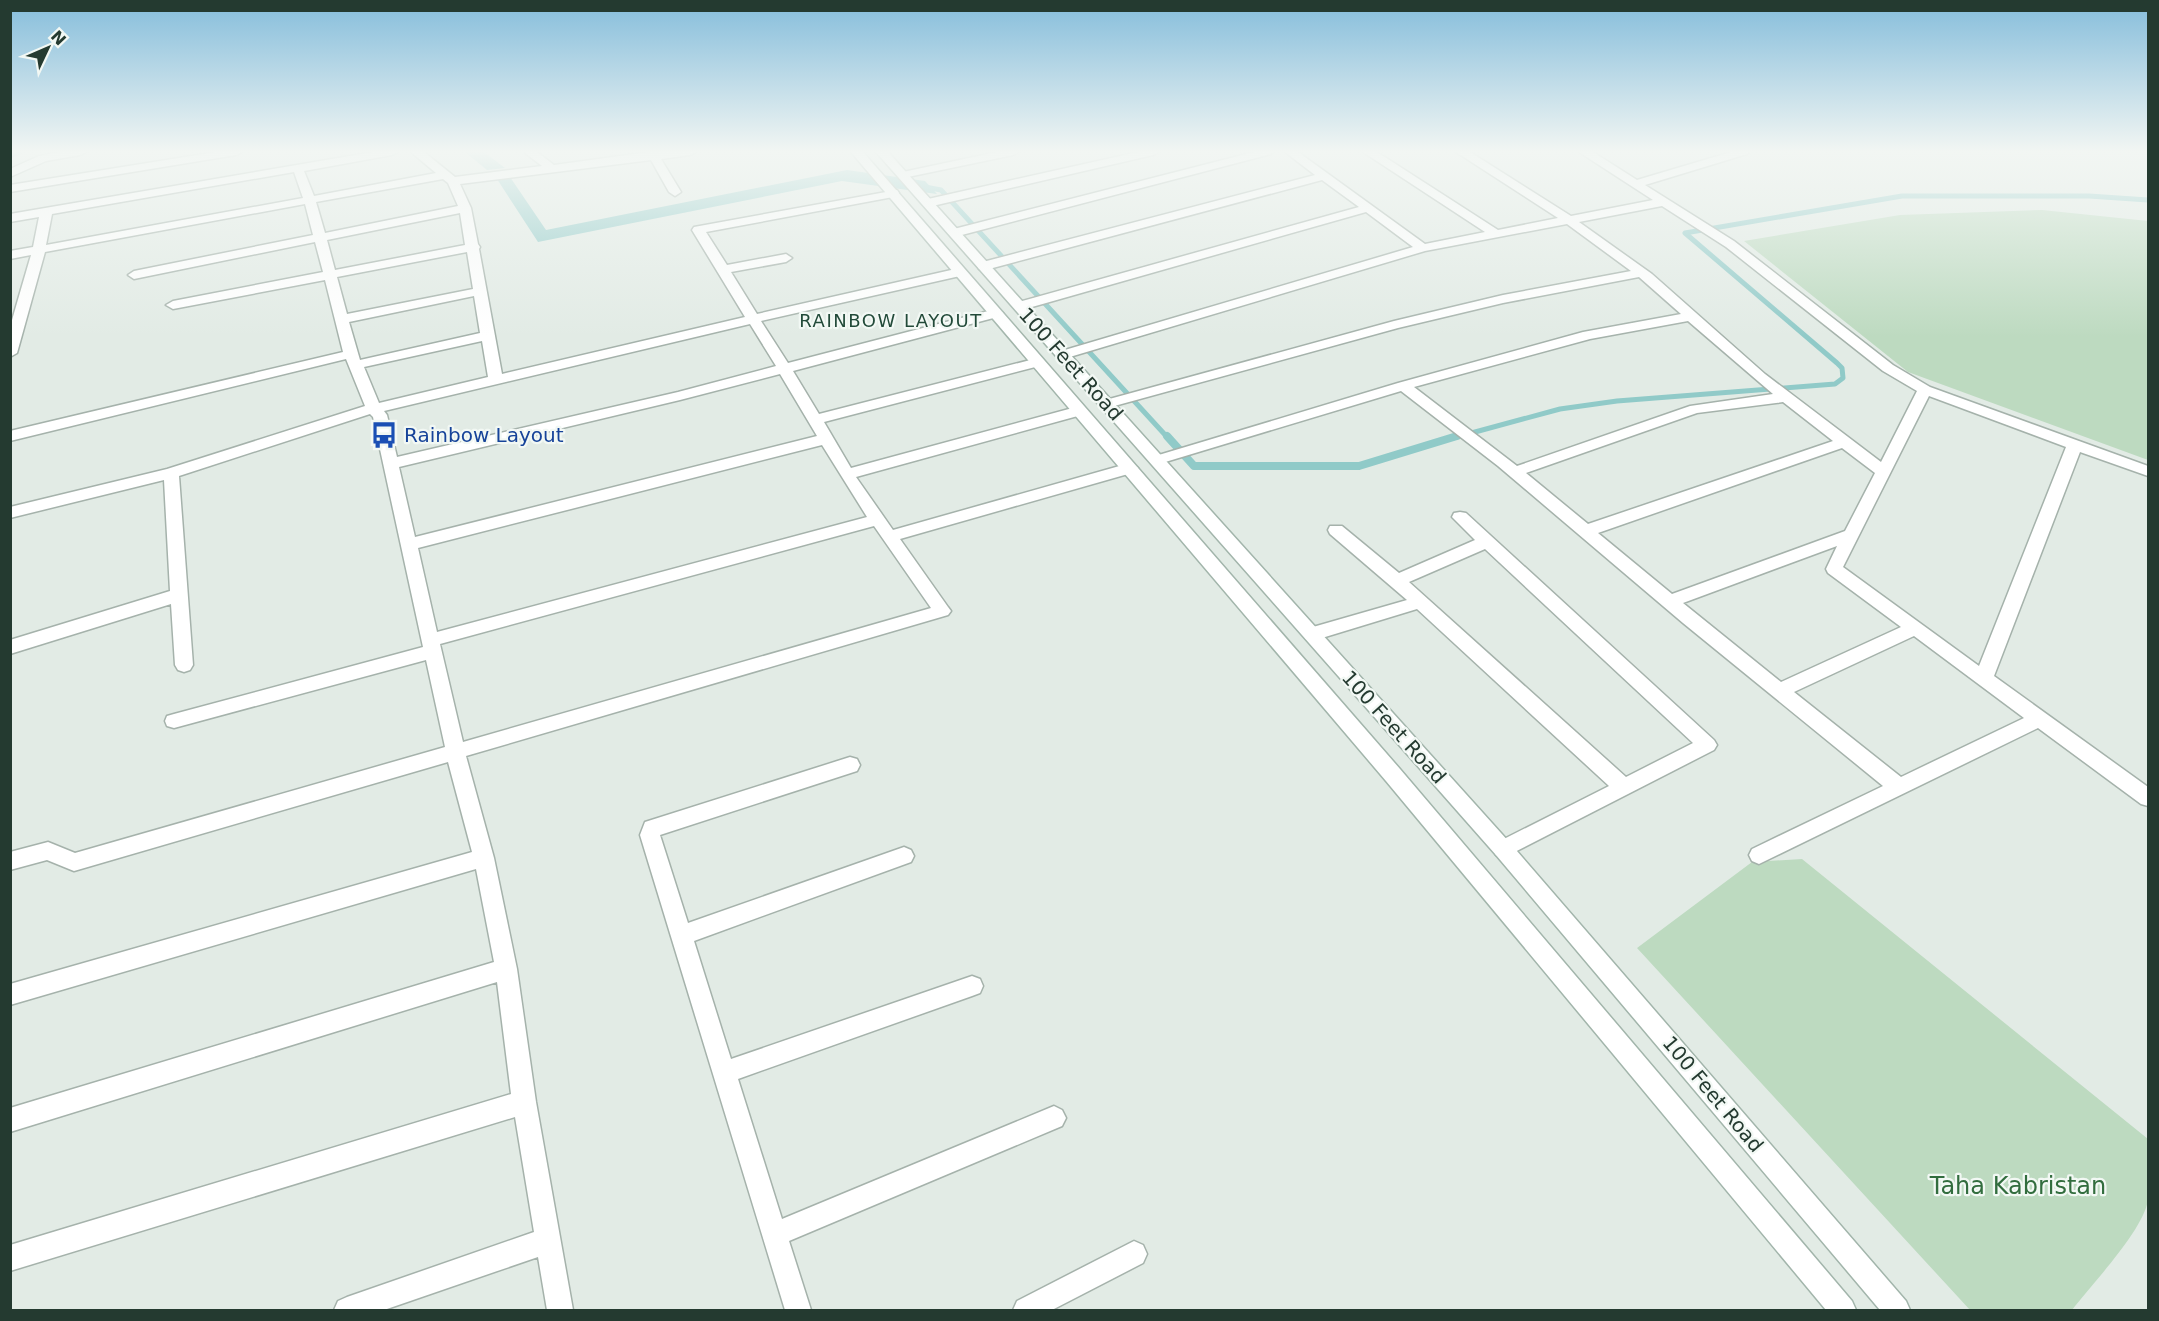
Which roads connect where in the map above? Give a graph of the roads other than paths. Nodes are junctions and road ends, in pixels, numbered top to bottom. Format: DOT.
graph roads {
  1 [pos="46,213"];
  2 [pos="41,214"];
  3 [pos="240,214"];
  4 [pos="313,214"];
  5 [pos="436,214"];
  6 [pos="466,214"];
  7 [pos="784,214"];
  8 [pos="911,214"];
  9 [pos="937,214"];
  10 [pos="1029,214"];
  11 [pos="1181,214"];
  12 [pos="1348,214"];
  13 [pos="1376,214"];
  14 [pos="1464,214"];
  15 [pos="1559,214"];
  16 [pos="1602,214"];
  17 [pos="1682,214"];
  18 [pos="10,218"];
  19 [pos="1569,220"];
  20 [pos="954,233"];
  21 [pos="1496,234"];
  22 [pos="318,237"];
  23 [pos="474,247"];
  24 [pos="1423,248"];
  25 [pos="39,250"];
  26 [pos="10,255"];
  27 [pos="786,258"];
  28 [pos="984,266"];
  29 [pos="723,270"];
  30 [pos="960,272"];
  31 [pos="1641,273"];
  32 [pos="134,274"];
  33 [pos="330,275"];
  34 [pos="480,291"];
  35 [pos="173,305"];
  36 [pos="1020,306"];
  37 [pos="996,313"];
  38 [pos="1691,316"];
  39 [pos="343,319"];
  40 [pos="752,319"];
  41 [pos="488,335"];
  42 [pos="10,353"];
  43 [pos="1063,355"];
  44 [pos="353,360"];
  45 [pos="1038,362"];
  46 [pos="784,368"];
  47 [pos="496,381"];
  48 [pos="1402,386"];
  49 [pos="1925,390"];
  50 [pos="1785,396"];
  51 [pos="1107,404"];
  52 [pos="374,410"];
  53 [pos="1080,411"];
  54 [pos="815,420"];
  55 [pos="10,436"];
  56 [pos="825,439"];
  57 [pos="1844,442"];
  58 [pos="2075,444"];
  59 [pos="1157,460"];
  60 [pos="390,464"];
  61 [pos="1130,468"];
  62 [pos="2148,471"];
  63 [pos="1515,472"];
  64 [pos="1883,472"];
  65 [pos="171,473"];
  66 [pos="847,474"];
  67 [pos="10,513"];
  68 [pos="1460,517"];
  69 [pos="877,520"];
  70 [pos="1336,530"];
  71 [pos="1586,531"];
  72 [pos="1851,535"];
  73 [pos="888,537"];
  74 [pos="1487,542"];
  75 [pos="410,544"];
  76 [pos="1396,580"];
  77 [pos="179,595"];
  78 [pos="1671,601"];
  79 [pos="1420,602"];
  80 [pos="1915,627"];
  81 [pos="1312,634"];
  82 [pos="433,646"];
  83 [pos="10,647"];
  84 [pos="184,665"];
  85 [pos="1984,676"];
  86 [pos="1780,690"];
  87 [pos="2041,718"];
  88 [pos="174,721"];
  89 [pos="455,752"];
  90 [pos="850,765"];
  91 [pos="1624,787"];
  92 [pos="1899,787"];
  93 [pos="2148,798"];
  94 [pos="1503,849"];
  95 [pos="1759,855"];
  96 [pos="904,856"];
  97 [pos="484,858"];
  98 [pos="10,861"];
  99 [pos="680,936"];
  100 [pos="506,969"];
  101 [pos="972,986"];
  102 [pos="10,995"];
  103 [pos="723,1073"];
  104 [pos="524,1102"];
  105 [pos="1054,1118"];
  106 [pos="10,1120"];
  107 [pos="774,1235"];
  108 [pos="546,1241"];
  109 [pos="1134,1254"];
  110 [pos="10,1258"];
  111 [pos="347,1311"];
  112 [pos="560,1311"];
  113 [pos="798,1311"];
  114 [pos="1026,1311"];
  115 [pos="1843,1311"];
  116 [pos="1897,1311"];
  1 -- 25 [label="street"];
  2 -- 18 [label="street"];
  3 -- 25 [label="street"];
  4 -- 22 [label="street"];
  5 -- 22 [label="street"];
  6 -- 23 [label="street"];
  7 -- 29 [label="street"];
  8 -- 30 [label="street, 100 Feet Road"];
  9 -- 20 [label="street, 100 Feet Road"];
  10 -- 20 [label="street"];
  11 -- 28 [label="street"];
  12 -- 36 [label="street"];
  13 -- 24 [label="street"];
  14 -- 21 [label="street"];
  15 -- 19 [label="street"];
  16 -- 19 [label="street"];
  17 -- 49 [label="street"];
  19 -- 21 [label="street"];
  19 -- 31 [label="street"];
  20 -- 28 [label="street, 100 Feet Road"];
  21 -- 24 [label="street"];
  22 -- 32 [label="street"];
  22 -- 33 [label="street"];
  23 -- 33 [label="street"];
  23 -- 34 [label="street"];
  24 -- 43 [label="street"];
  25 -- 26 [label="street"];
  25 -- 42 [label="street"];
  27 -- 29 [label="street"];
  28 -- 36 [label="street, 100 Feet Road"];
  29 -- 40 [label="street"];
  30 -- 37 [label="street, 100 Feet Road"];
  30 -- 40 [label="street"];
  31 -- 38 [label="street"];
  31 -- 51 [label="street"];
  33 -- 35 [label="street"];
  33 -- 39 [label="street"];
  34 -- 39 [label="street"];
  34 -- 41 [label="street"];
  36 -- 43 [label="street, 100 Feet Road"];
  37 -- 45 [label="street, 100 Feet Road"];
  37 -- 46 [label="street"];
  38 -- 48 [label="street"];
  38 -- 50 [label="street"];
  39 -- 44 [label="street"];
  40 -- 46 [label="street"];
  40 -- 47 [label="street"];
  41 -- 44 [label="street"];
  41 -- 47 [label="street"];
  43 -- 51 [label="street, 100 Feet Road"];
  44 -- 52 [label="street"];
  44 -- 55 [label="street"];
  45 -- 53 [label="street, 100 Feet Road"];
  45 -- 54 [label="street"];
  46 -- 54 [label="street"];
  46 -- 60 [label="street"];
  47 -- 52 [label="street"];
  48 -- 59 [label="street"];
  48 -- 63 [label="street"];
  49 -- 58 [label="street"];
  49 -- 64 [label="street"];
  50 -- 57 [label="street"];
  50 -- 63 [label="street"];
  51 -- 59 [label="street, 100 Feet Road"];
  52 -- 60 [label="street"];
  52 -- 65 [label="street"];
  53 -- 61 [label="street, 100 Feet Road"];
  53 -- 66 [label="street"];
  54 -- 56 [label="street"];
  56 -- 66 [label="street"];
  56 -- 75 [label="street"];
  57 -- 64 [label="street"];
  57 -- 71 [label="street"];
  58 -- 62 [label="street"];
  58 -- 85 [label="street"];
  59 -- 81 [label="street, 100 Feet Road"];
  60 -- 75 [label="street"];
  61 -- 73 [label="street"];
  61 -- 115 [label="street, 100 Feet Road"];
  63 -- 71 [label="street"];
  64 -- 72 [label="street"];
  65 -- 67 [label="street"];
  65 -- 77 [label="street"];
  66 -- 69 [label="street"];
  68 -- 74 [label="street"];
  69 -- 73 [label="street"];
  69 -- 82 [label="street"];
  70 -- 76 [label="street"];
  71 -- 78 [label="street"];
  72 -- 78 [label="street"];
  72 -- 80 [label="street"];
  73 -- 89 [label="street"];
  74 -- 76 [label="street"];
  74 -- 91 [label="street"];
  75 -- 82 [label="street"];
  76 -- 79 [label="street"];
  77 -- 83 [label="street"];
  77 -- 84 [label="street"];
  78 -- 86 [label="street"];
  79 -- 81 [label="street"];
  79 -- 91 [label="street"];
  80 -- 85 [label="street"];
  80 -- 86 [label="street"];
  81 -- 94 [label="street, 100 Feet Road"];
  82 -- 88 [label="street"];
  82 -- 89 [label="street"];
  85 -- 87 [label="street"];
  86 -- 92 [label="street"];
  87 -- 92 [label="street"];
  87 -- 93 [label="street"];
  89 -- 97 [label="street"];
  89 -- 98 [label="street"];
  90 -- 99 [label="street"];
  91 -- 94 [label="street"];
  92 -- 95 [label="street"];
  94 -- 116 [label="street, 100 Feet Road"];
  96 -- 99 [label="street"];
  97 -- 100 [label="street"];
  97 -- 102 [label="street"];
  99 -- 103 [label="street"];
  100 -- 104 [label="street"];
  100 -- 106 [label="street"];
  101 -- 103 [label="street"];
  103 -- 107 [label="street"];
  104 -- 108 [label="street"];
  104 -- 110 [label="street"];
  105 -- 107 [label="street"];
  107 -- 113 [label="street"];
  108 -- 111 [label="street"];
  108 -- 112 [label="street"];
  109 -- 114 [label="street"];
}
